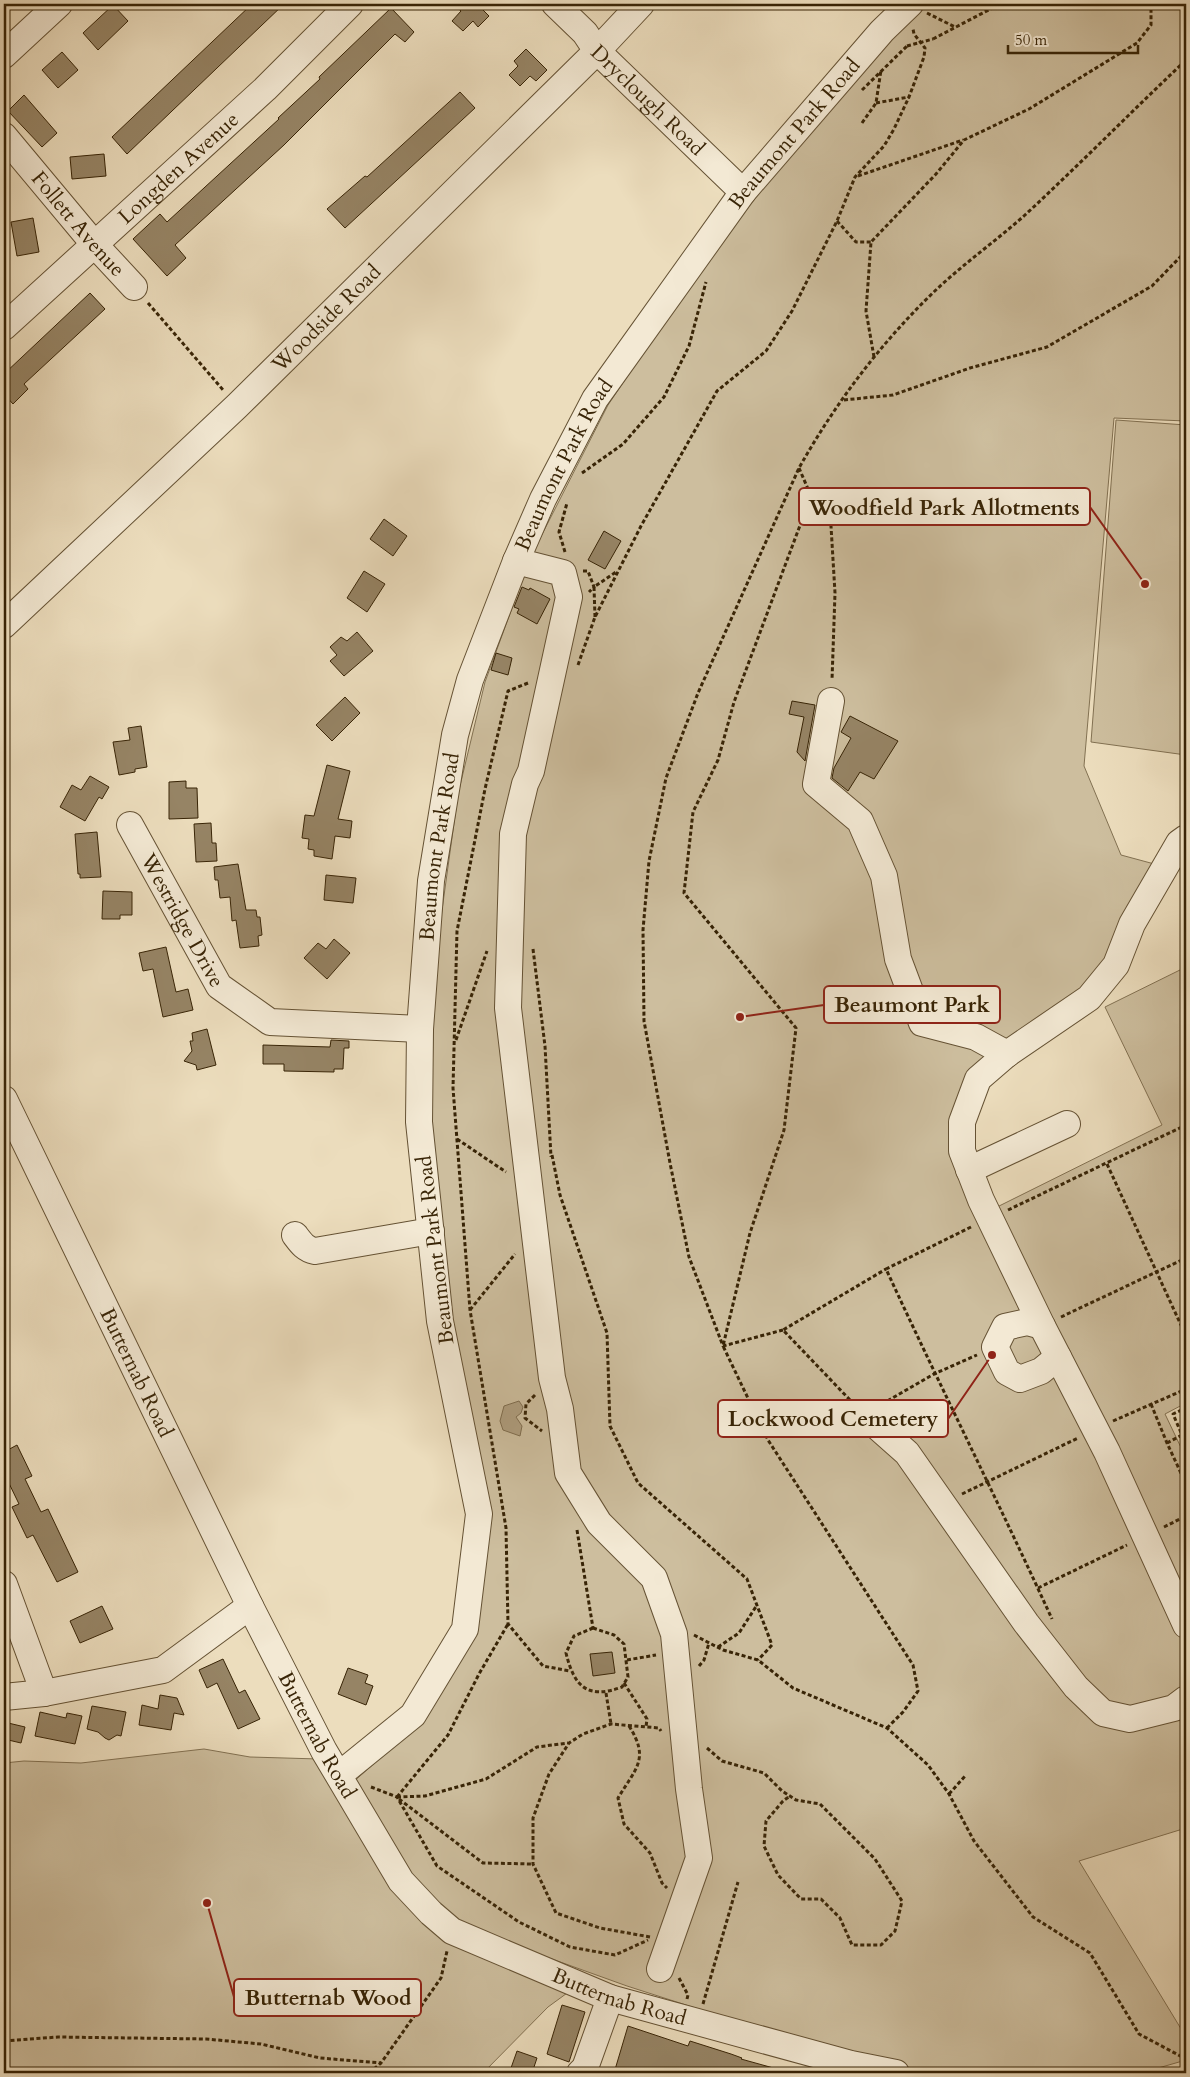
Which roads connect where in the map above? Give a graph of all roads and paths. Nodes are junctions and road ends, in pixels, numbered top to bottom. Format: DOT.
graph roads {
  1 [pos="59,4"];
  2 [pos="350,4"];
  3 [pos="555,4"];
  4 [pos="640,4"];
  5 [pos="1000,4"];
  6 [pos="1152,4"];
  7 [pos="917,11"];
  8 [pos="956,27"];
  9 [pos="907,46"];
  10 [pos="598,51"];
  11 [pos="4,56"];
  12 [pos="1186,60"];
  13 [pos="881,69"];
  14 [pos="909,97"];
  15 [pos="876,104"];
  16 [pos="862,123"];
  17 [pos="4,136"];
  18 [pos="964,140"];
  19 [pos="855,177"];
  20 [pos="743,192"];
  21 [pos="837,221"];
  22 [pos="871,242"];
  23 [pos="95,245"];
  24 [pos="1186,251"];
  25 [pos="708,276"];
  26 [pos="134,288"];
  27 [pos="4,327"];
  28 [pos="874,357"];
  29 [pos="843,400"];
  30 [pos="237,406"];
  31 [pos="799,468"];
  32 [pos="579,478"];
  33 [pos="811,496"];
  34 [pos="568,500"];
  35 [pos="566,555"];
  36 [pos="516,561"];
  37 [pos="618,570"];
  38 [pos="580,571"];
  39 [pos="594,587"];
  40 [pos="569,597"];
  41 [pos="596,617"];
  42 [pos="4,625"];
  43 [pos="563,673"];
  44 [pos="831,701"];
  45 [pos="130,825"];
  46 [pos="1186,838"];
  47 [pos="529,940"];
  48 [pos="487,950"];
  49 [pos="420,1029"];
  50 [pos="454,1044"];
  51 [pos="1007,1054"];
  52 [pos="4,1099"];
  53 [pos="1067,1124"];
  54 [pos="457,1139"];
  55 [pos="552,1155"];
  56 [pos="1107,1164"];
  57 [pos="969,1170"];
  58 [pos="529,1188"];
  59 [pos="536,1229"];
  60 [pos="431,1231"];
  61 [pos="296,1234"];
  62 [pos="1186,1258"];
  63 [pos="886,1269"];
  64 [pos="1157,1272"];
  65 [pos="470,1310"];
  66 [pos="1042,1326"];
  67 [pos="783,1330"];
  68 [pos="1186,1336"];
  69 [pos="723,1346"];
  70 [pos="996,1347"];
  71 [pos="1058,1356"];
  72 [pos="1186,1389"];
  73 [pos="1151,1404"];
  74 [pos="1186,1408"];
  75 [pos="863,1414"];
  76 [pos="1096,1429"];
  77 [pos="1166,1443"];
  78 [pos="1186,1484"];
  79 [pos="942,1505"];
  80 [pos="576,1521"];
  81 [pos="1146,1536"];
  82 [pos="4,1584"];
  83 [pos="1038,1588"];
  84 [pos="757,1605"];
  85 [pos="250,1606"];
  86 [pos="508,1624"];
  87 [pos="1186,1625"];
  88 [pos="593,1628"];
  89 [pos="675,1643"];
  90 [pos="718,1647"];
  91 [pos="627,1660"];
  92 [pos="758,1660"];
  93 [pos="570,1671"];
  94 [pos="624,1683"];
  95 [pos="44,1693"];
  96 [pos="606,1693"];
  97 [pos="4,1697"];
  98 [pos="1186,1699"];
  99 [pos="611,1724"];
  100 [pos="628,1726"];
  101 [pos="646,1727"];
  102 [pos="887,1728"];
  103 [pos="673,1730"];
  104 [pos="569,1743"];
  105 [pos="339,1775"];
  106 [pos="966,1775"];
  107 [pos="949,1794"];
  108 [pos="790,1796"];
  109 [pos="397,1797"];
  110 [pos="534,1864"];
  111 [pos="738,1882"];
  112 [pos="683,1904"];
  113 [pos="452,1931"];
  114 [pos="660,1969"];
  115 [pos="610,1998"];
  116 [pos="697,2023"];
  117 [pos="4,2041"];
  118 [pos="1186,2059"];
  119 [pos="381,2064"];
  120 [pos="850,2069"];
  121 [pos="369,2073"];
  122 [pos="580,2073"];
  123 [pos="896,2073"];
  1 -- 11 [label="street"];
  2 -- 23 [label="street, Longden Avenue"];
  3 -- 10 [label="street, Dryclough Road"];
  4 -- 10 [label="street, Woodside Road"];
  5 -- 8 [label="path"];
  6 -- 18 [label="path"];
  7 -- 8 [label="path"];
  7 -- 14 [label="path"];
  7 -- 20 [label="street, Beaumont Park Road"];
  8 -- 9 [label="path, bridge"];
  10 -- 20 [label="street, Dryclough Road"];
  10 -- 30 [label="street, Woodside Road"];
  12 -- 28 [label="path"];
  13 -- 15 [label="path"];
  14 -- 15 [label="path"];
  14 -- 19 [label="path"];
  15 -- 16 [label="path"];
  17 -- 23 [label="street, Follett Avenue"];
  18 -- 19 [label="path"];
  18 -- 22 [label="path"];
  19 -- 21 [label="path"];
  20 -- 36 [label="street, Beaumont Park Road"];
  21 -- 22 [label="path"];
  21 -- 37 [label="path"];
  22 -- 28 [label="path"];
  23 -- 26 [label="street, Follett Avenue"];
  23 -- 27 [label="street, Longden Avenue"];
  24 -- 29 [label="path"];
  25 -- 32 [label="path"];
  26 -- 30 [label="path"];
  28 -- 29 [label="path"];
  29 -- 31 [label="path"];
  30 -- 42 [label="street, Woodside Road"];
  31 -- 33 [label="path"];
  31 -- 69 [label="path"];
  33 -- 44 [label="path"];
  33 -- 69 [label="path"];
  34 -- 35 [label="path"];
  36 -- 40 [label="street"];
  36 -- 49 [label="street, Beaumont Park Road"];
  37 -- 39 [label="path"];
  37 -- 41 [label="path"];
  38 -- 39 [label="path"];
  39 -- 40 [label="path"];
  39 -- 41 [label="path"];
  40 -- 43 [label="street"];
  41 -- 43 [label="path"];
  43 -- 50 [label="path"];
  43 -- 58 [label="street"];
  44 -- 51 [label="street"];
  45 -- 49 [label="street, Westridge Drive"];
  46 -- 51 [label="street"];
  47 -- 55 [label="path"];
  48 -- 50 [label="path"];
  49 -- 60 [label="street, Beaumont Park Road"];
  50 -- 54 [label="path"];
  51 -- 57 [label="street"];
  52 -- 85 [label="street, Butternab Road"];
  53 -- 57 [label="street"];
  54 -- 58 [label="path"];
  54 -- 65 [label="path"];
  55 -- 58 [label="path"];
  55 -- 84 [label="path"];
  56 -- 64 [label="path"];
  57 -- 66 [label="street"];
  58 -- 59 [label="street"];
  59 -- 65 [label="path"];
  59 -- 89 [label="street"];
  60 -- 61 [label="street"];
  60 -- 105 [label="street, Beaumont Park Road"];
  62 -- 64 [label="path"];
  63 -- 67 [label="path"];
  64 -- 66 [label="path"];
  64 -- 68 [label="path"];
  65 -- 86 [label="path"];
  66 -- 70 [label="street"];
  66 -- 71 [label="street"];
  67 -- 69 [label="path"];
  67 -- 75 [label="path"];
  69 -- 102 [label="path"];
  70 -- 71 [label="street"];
  70 -- 75 [label="path"];
  71 -- 76 [label="street"];
  72 -- 73 [label="path"];
  73 -- 76 [label="path"];
  73 -- 77 [label="path"];
  74 -- 77 [label="path"];
  75 -- 79 [label="street"];
  76 -- 79 [label="path"];
  76 -- 81 [label="street"];
  77 -- 78 [label="path"];
  79 -- 98 [label="street"];
  80 -- 88 [label="path"];
  81 -- 83 [label="path"];
  81 -- 87 [label="street"];
  82 -- 95 [label="street"];
  84 -- 90 [label="path"];
  84 -- 92 [label="path"];
  85 -- 95 [label="street"];
  85 -- 105 [label="street, Butternab Road"];
  86 -- 93 [label="path"];
  86 -- 109 [label="path"];
  88 -- 91 [label="path"];
  88 -- 93 [label="path"];
  89 -- 90 [label="path"];
  89 -- 91 [label="path"];
  89 -- 103 [label="street"];
  90 -- 92 [label="path"];
  91 -- 94 [label="path"];
  92 -- 102 [label="path"];
  93 -- 96 [label="path"];
  94 -- 96 [label="path"];
  94 -- 101 [label="path"];
  95 -- 97 [label="street"];
  96 -- 99 [label="path"];
  99 -- 100 [label="path"];
  99 -- 104 [label="path"];
  100 -- 101 [label="path"];
  100 -- 112 [label="path"];
  101 -- 103 [label="path"];
  102 -- 107 [label="path"];
  103 -- 108 [label="path"];
  103 -- 112 [label="street"];
  104 -- 109 [label="path"];
  104 -- 110 [label="path"];
  105 -- 109 [label="path"];
  105 -- 113 [label="street, Butternab Road"];
  106 -- 107 [label="path"];
  107 -- 118 [label="path"];
  108 -- 108 [label="path"];
  109 -- 110 [label="path"];
  109 -- 110 [label="path"];
  111 -- 116 [label="path"];
  112 -- 114 [label="street"];
  113 -- 115 [label="street, Butternab Road"];
  113 -- 119 [label="path"];
  115 -- 116 [label="street, Butternab Road"];
  115 -- 122 [label="street"];
  116 -- 120 [label="street, Butternab Road"];
  117 -- 119 [label="path"];
  119 -- 121 [label="path"];
  120 -- 123 [label="street, Butternab Road"];
}
